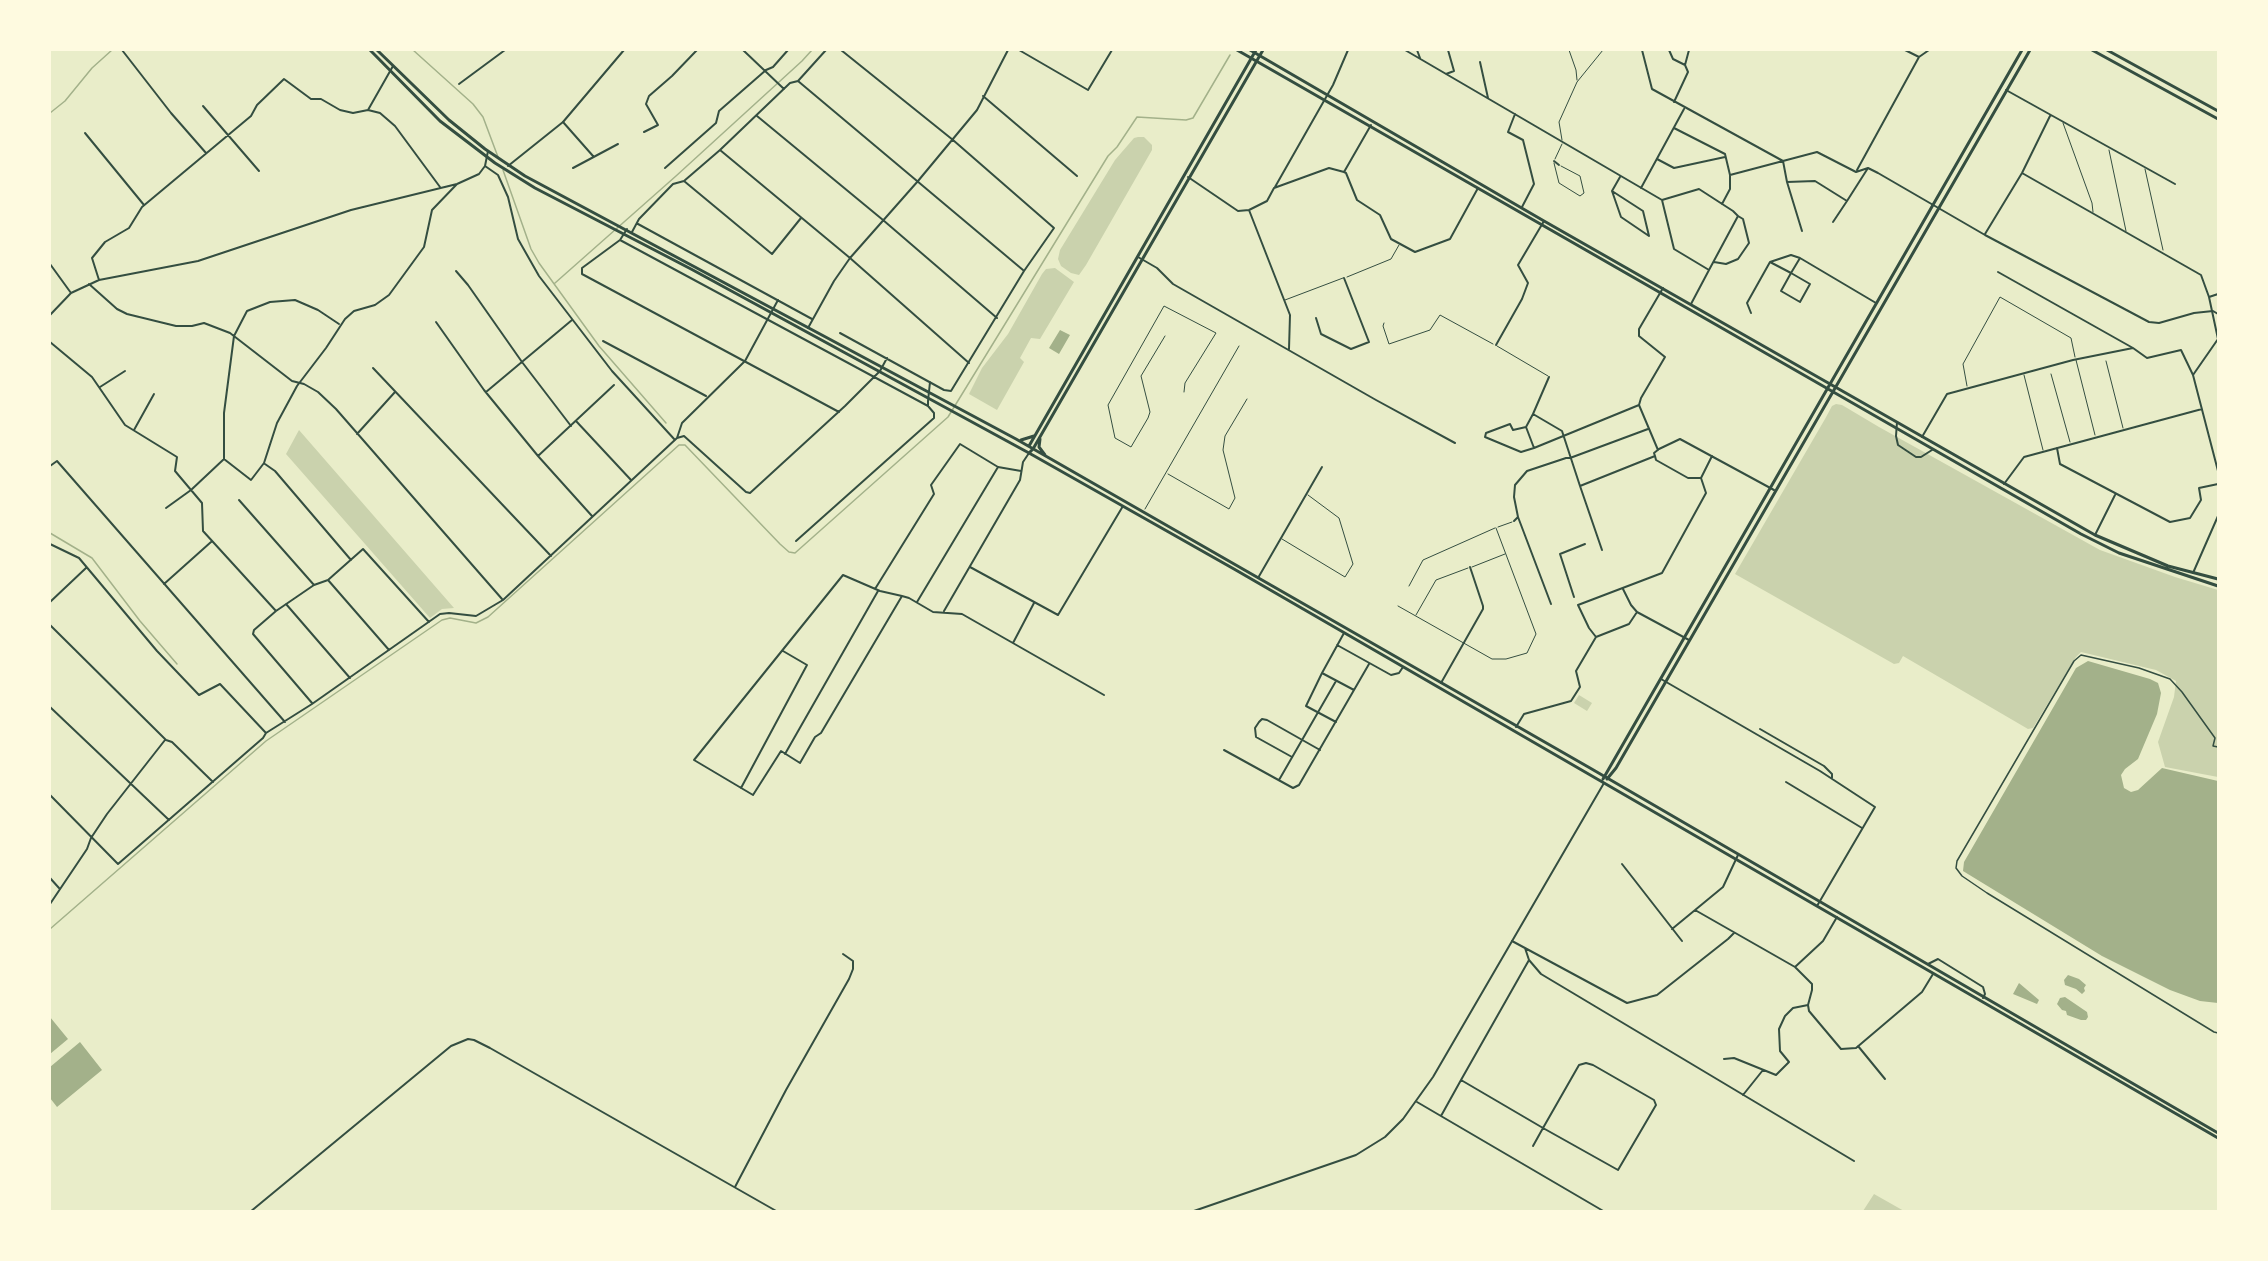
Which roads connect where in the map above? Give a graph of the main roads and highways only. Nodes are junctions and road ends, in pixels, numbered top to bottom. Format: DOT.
graph roads {
  1 [pos="370,50"];
  2 [pos="377,50"];
  3 [pos="1237,50"];
  4 [pos="1250,50"];
  5 [pos="1263,50"];
  6 [pos="2022,50"];
  7 [pos="2030,50"];
  8 [pos="2092,50"];
  9 [pos="2107,50"];
  10 [pos="1256,51"];
  11 [pos="1260,55"];
  12 [pos="1252,58"];
  13 [pos="1256,60"];
  14 [pos="2218,111"];
  15 [pos="2218,119"];
  16 [pos="1829,383"];
  17 [pos="1835,386"];
  18 [pos="1826,389"];
  19 [pos="1832,393"];
  20 [pos="1036,435"];
  21 [pos="1040,438"];
  22 [pos="1018,440"];
  23 [pos="1031,448"];
  24 [pos="1029,453"];
  25 [pos="1048,458"];
  26 [pos="1142,514"];
  27 [pos="1206,550"];
  28 [pos="2218,579"];
  29 [pos="2218,586"];
  30 [pos="1312,612"];
  31 [pos="1604,780"];
  32 [pos="1818,904"];
  33 [pos="1931,971"];
  34 [pos="2004,1012"];
  35 [pos="2180,1114"];
  36 [pos="2218,1133"];
  37 [pos="2218,1138"];
  1 -- 24 [label="main road"];
  2 -- 22 [label="main road"];
  3 -- 12 [label="main road"];
  4 -- 10 [label="main road"];
  5 -- 11 [label="main road"];
  6 -- 16 [label="main road"];
  7 -- 17 [label="main road"];
  8 -- 15 [label="main road"];
  9 -- 14 [label="main road"];
  10 -- 11 [label="main road"];
  10 -- 12 [label="main road"];
  11 -- 13 [label="main road"];
  11 -- 16 [label="main road"];
  12 -- 13 [label="main road"];
  12 -- 20 [label="main road"];
  13 -- 18 [label="main road"];
  13 -- 21 [label="main road"];
  16 -- 17 [label="main road"];
  16 -- 18 [label="main road"];
  17 -- 19 [label="main road"];
  17 -- 28 [label="main road"];
  18 -- 19 [label="main road"];
  18 -- 31 [label="main road"];
  19 -- 29 [label="main road"];
  19 -- 31 [label="main road"];
  20 -- 22 [label="main road"];
  20 -- 23 [label="main road"];
  21 -- 23 [label="main road"];
  21 -- 25 [label="main road"];
  22 -- 23 [label="main road"];
  23 -- 24 [label="main road"];
  23 -- 25 [label="main road"];
  24 -- 26 [label="main road"];
  25 -- 26 [label="main road"];
  26 -- 27 [label="main road"];
  27 -- 30 [label="main road"];
  27 -- 30 [label="main road"];
  30 -- 31 [label="main road"];
  30 -- 31 [label="main road"];
  31 -- 32 [label="main road"];
  32 -- 33 [label="main road"];
  32 -- 33 [label="main road"];
  33 -- 34 [label="main road"];
  33 -- 34 [label="main road"];
  34 -- 35 [label="main road"];
  35 -- 36 [label="main road"];
  35 -- 37 [label="main road"];
}
